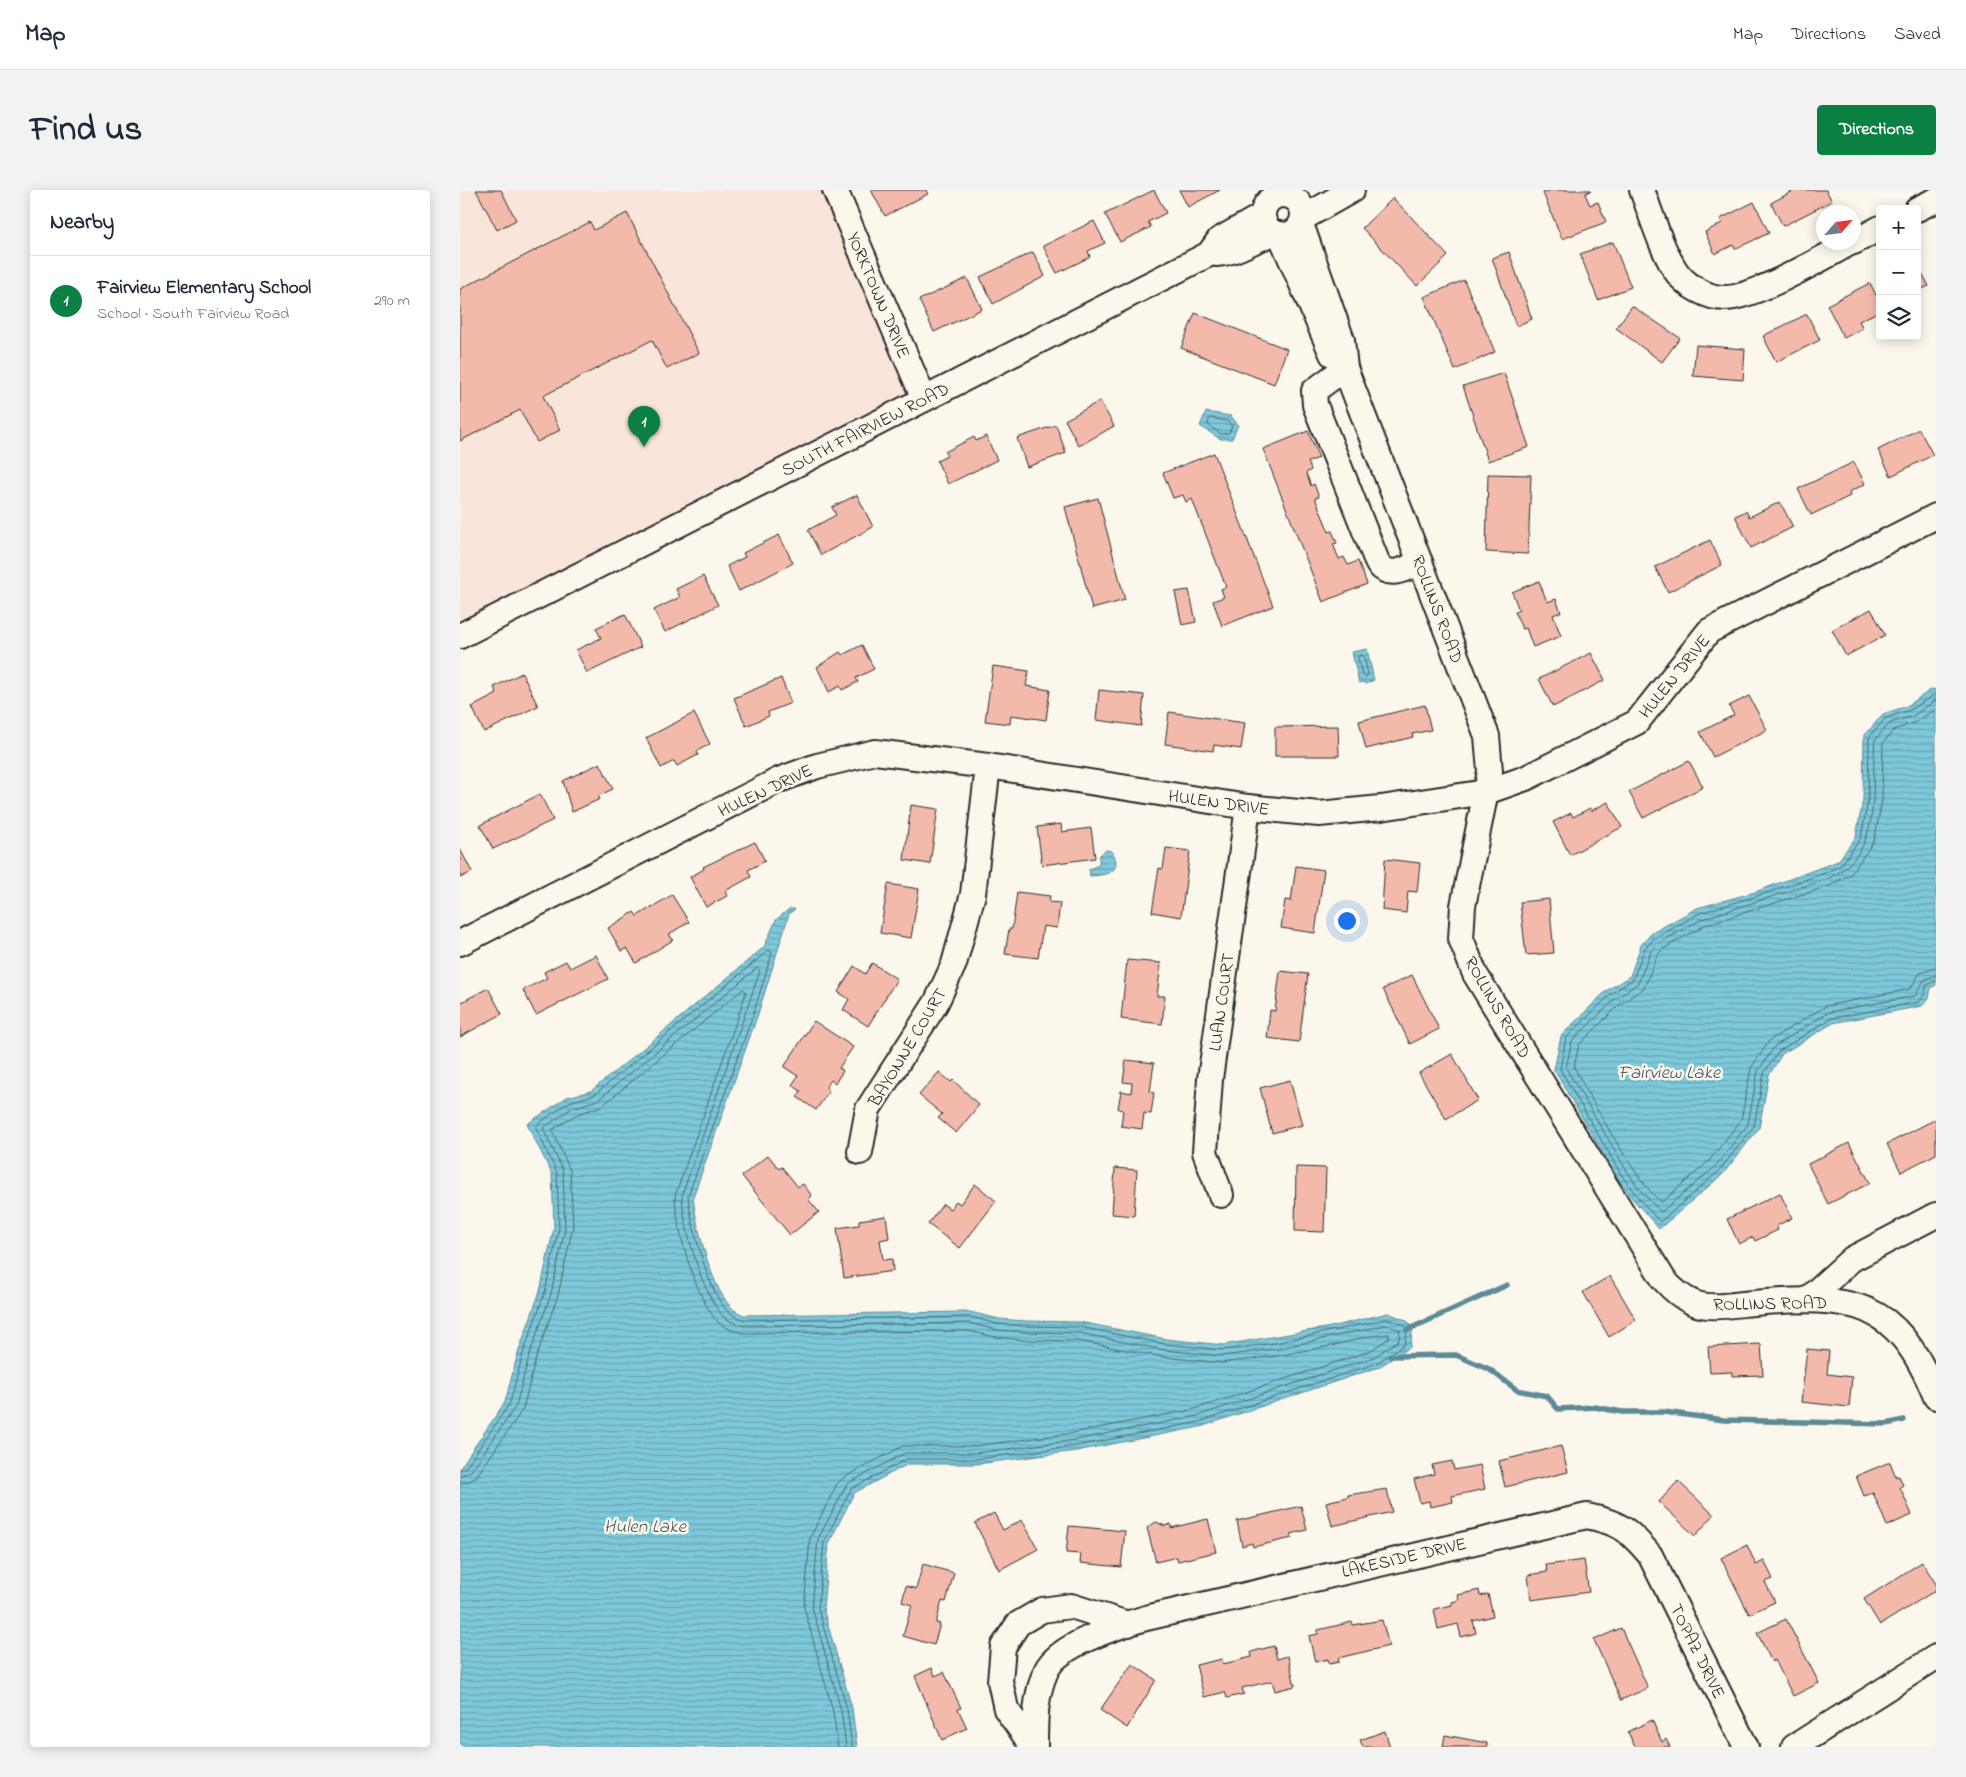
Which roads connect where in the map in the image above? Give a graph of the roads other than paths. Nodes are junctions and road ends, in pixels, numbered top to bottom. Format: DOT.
graph roads {
  1 [pos="835,190"];
  2 [pos="1352,190"];
  3 [pos="1642,190"];
  4 [pos="1936,200"];
  5 [pos="1921,207"];
  6 [pos="1284,208"];
  7 [pos="1876,230"];
  8 [pos="1861,238"];
  9 [pos="1837,250"];
  10 [pos="1345,368"];
  11 [pos="924,399"];
  12 [pos="1936,516"];
  13 [pos="1420,562"];
  14 [pos="460,636"];
  15 [pos="988,766"];
  16 [pos="1486,792"];
  17 [pos="1248,807"];
  18 [pos="460,943"];
  19 [pos="860,1152"];
  20 [pos="1221,1196"];
  21 [pos="1936,1216"];
  22 [pos="1809,1298"];
  23 [pos="1936,1397"];
  24 [pos="1650,1555"];
  25 [pos="1137,1621"];
  26 [pos="1936,1657"];
  27 [pos="1034,1747"];
  28 [pos="1746,1747"];
  29 [pos="1794,1747"];
  1 -- 11 [label="street, YORKTOWN DRIVE"];
  2 -- 6 [label="street, SOUTH FAIRVIEW ROAD"];
  3 -- 9 [label="street"];
  4 -- 5 [label="street"];
  6 -- 10 [label="street, ROLLINS ROAD"];
  6 -- 11 [label="street, SOUTH FAIRVIEW ROAD"];
  7 -- 8 [label="street"];
  10 -- 13 [label="street, ROLLINS ROAD"];
  10 -- 13 [label="street"];
  11 -- 14 [label="street, SOUTH FAIRVIEW ROAD"];
  12 -- 16 [label="street, HULEN DRIVE"];
  13 -- 16 [label="street, ROLLINS ROAD"];
  15 -- 17 [label="street, HULEN DRIVE"];
  15 -- 18 [label="street, HULEN DRIVE"];
  15 -- 19 [label="street, BAYONNE COURT"];
  16 -- 17 [label="street, HULEN DRIVE"];
  16 -- 22 [label="street, ROLLINS ROAD"];
  17 -- 20 [label="street, LUAN COURT"];
  21 -- 22 [label="street"];
  22 -- 23 [label="street, ROLLINS ROAD"];
  24 -- 25 [label="street, LAKESIDE DRIVE"];
  24 -- 28 [label="street, TOPAZ DRIVE"];
  25 -- 27 [label="street, LAKESIDE DRIVE"];
  25 -- 27 [label="street"];
  26 -- 29 [label="street"];
}
